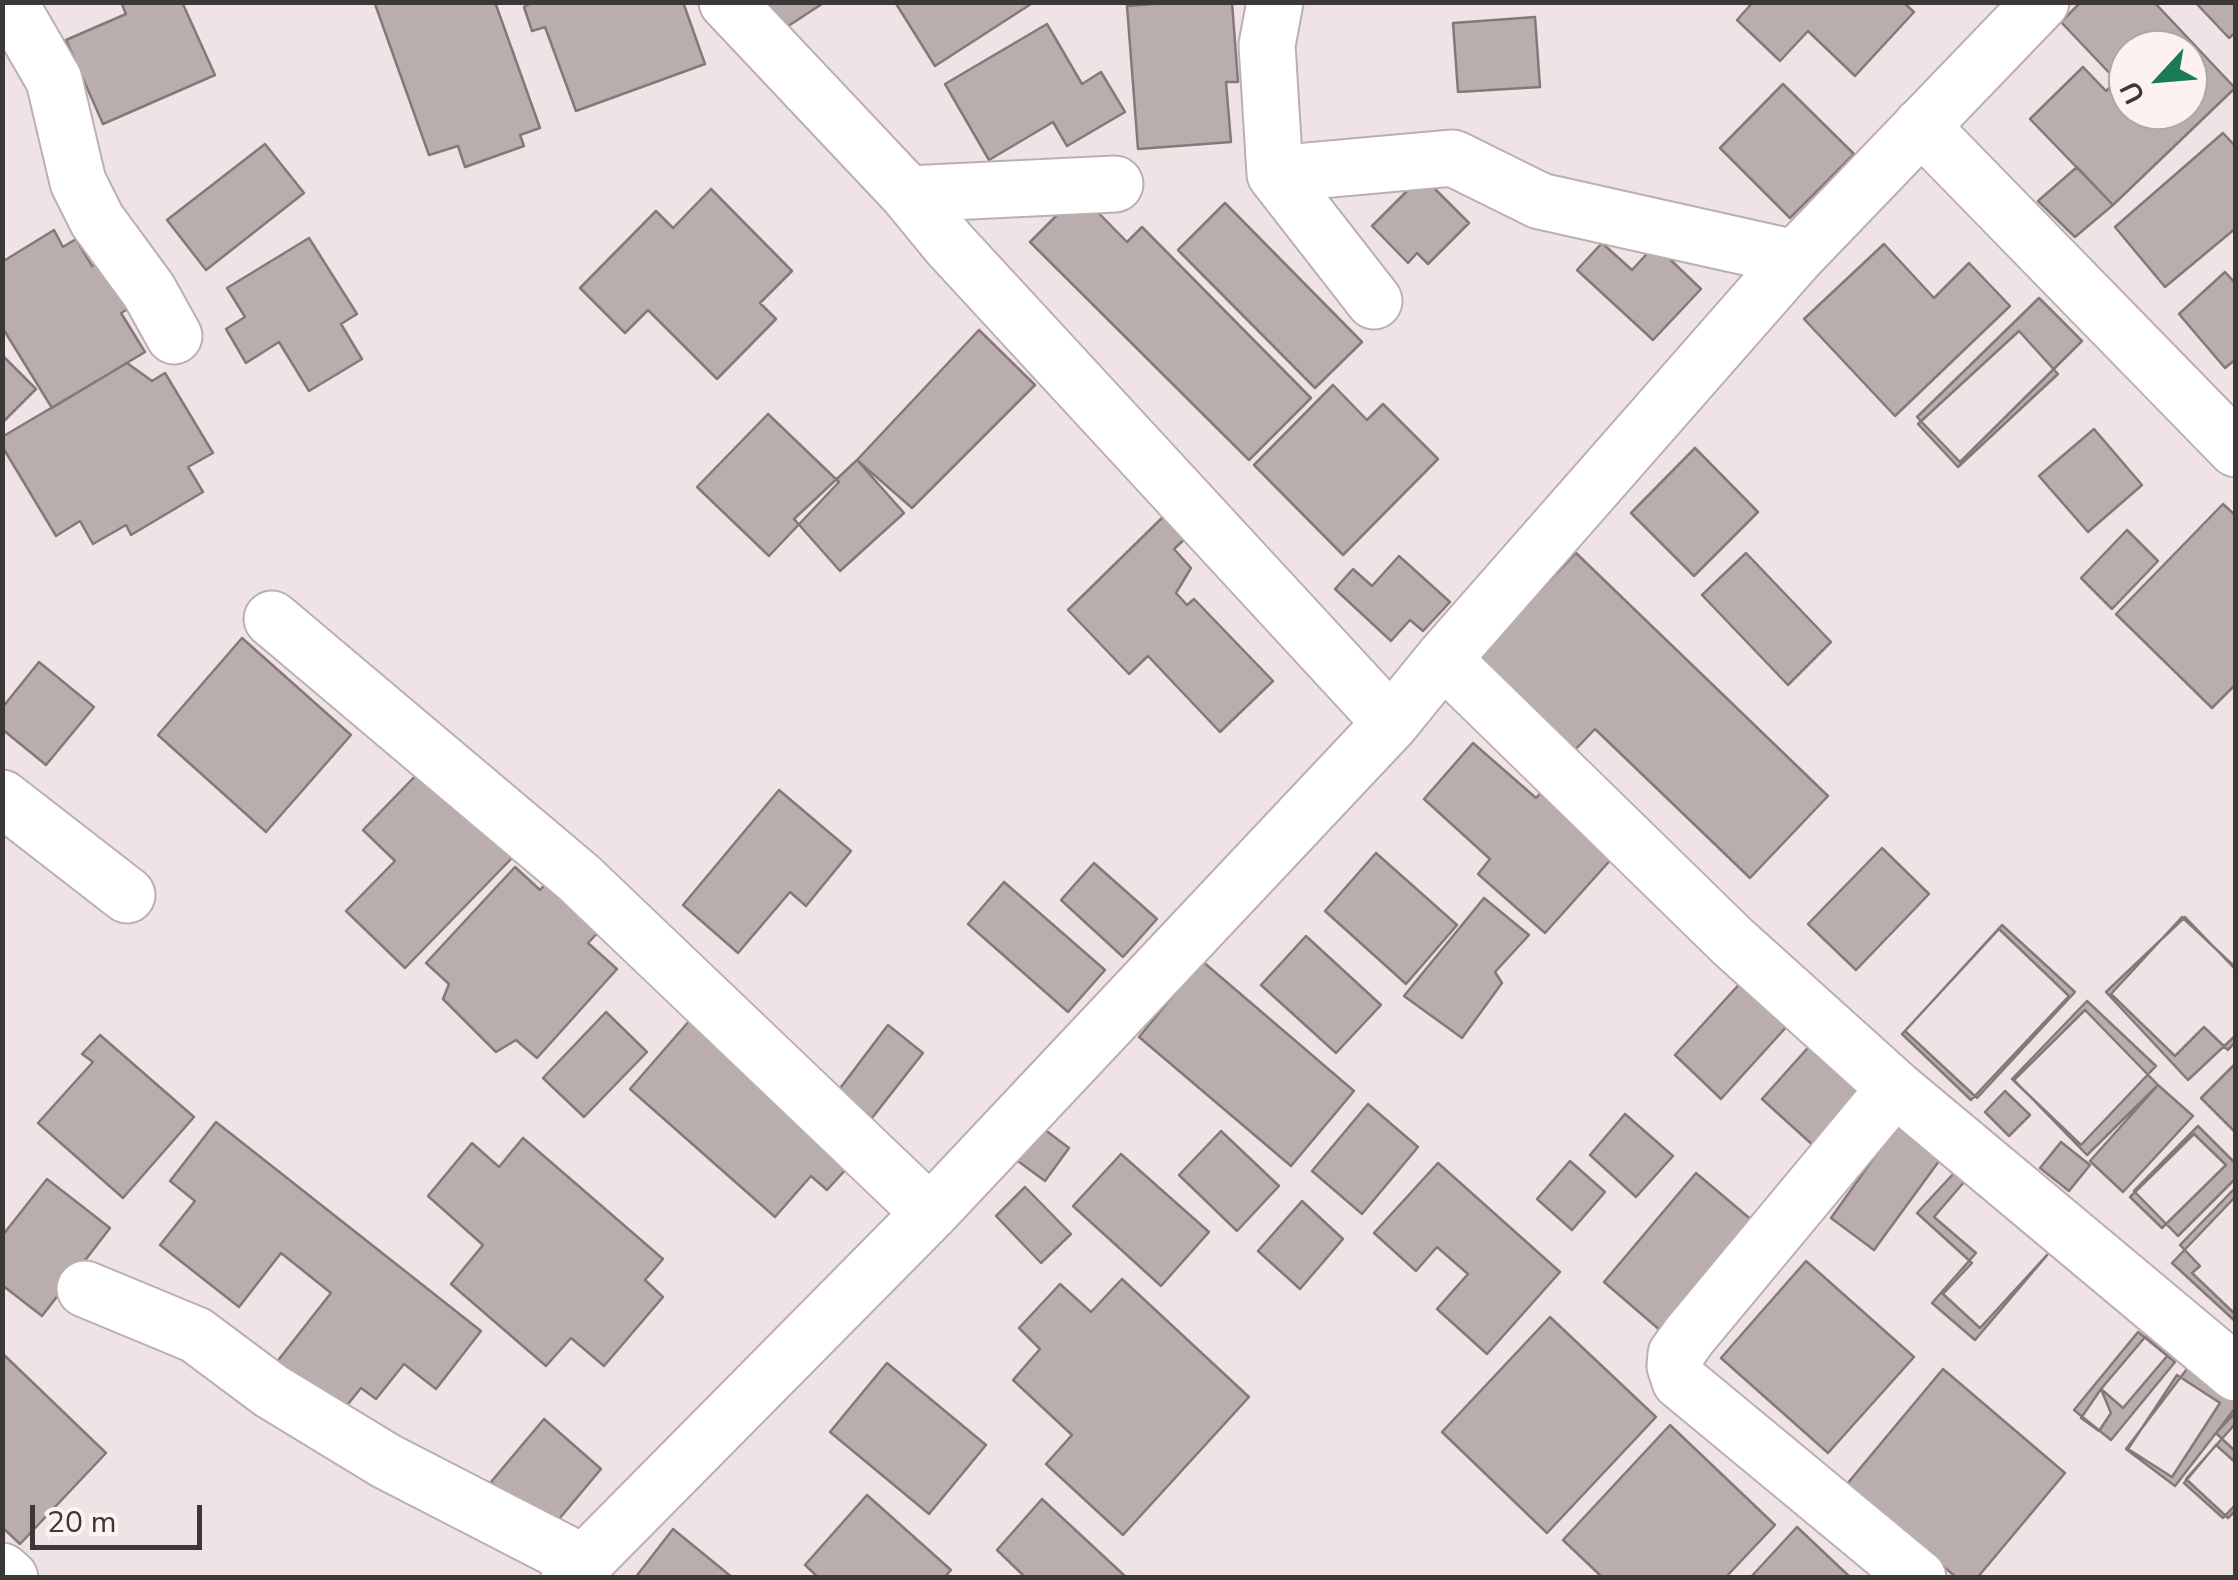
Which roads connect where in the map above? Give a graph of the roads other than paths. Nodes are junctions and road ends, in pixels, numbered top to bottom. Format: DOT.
graph roads {
  1 [pos="8,2"];
  2 [pos="726,2"];
  3 [pos="1275,2"];
  4 [pos="2041,2"];
  5 [pos="1921,126"];
  6 [pos="1275,174"];
  7 [pos="1116,184"];
  8 [pos="908,194"];
  9 [pos="1794,258"];
  10 [pos="1374,300"];
  11 [pos="174,336"];
  12 [pos="2236,450"];
  13 [pos="272,619"];
  14 [pos="1443,659"];
  15 [pos="1391,723"];
  16 [pos="2,798"];
  17 [pos="127,895"];
  18 [pos="1895,1088"];
  19 [pos="930,1213"];
  20 [pos="85,1289"];
  21 [pos="2236,1372"];
  22 [pos="577,1570"];
  23 [pos="2,1571"];
  24 [pos="10,1578"];
  25 [pos="1918,1578"];
  1 -- 11 [label="street"];
  2 -- 8 [label="street"];
  3 -- 6 [label="street"];
  4 -- 5 [label="street"];
  5 -- 9 [label="street"];
  5 -- 12 [label="street"];
  6 -- 9 [label="street"];
  6 -- 10 [label="street"];
  7 -- 8 [label="street"];
  8 -- 15 [label="street"];
  9 -- 14 [label="street"];
  13 -- 19 [label="street"];
  14 -- 15 [label="street"];
  14 -- 18 [label="street"];
  15 -- 19 [label="street"];
  16 -- 17 [label="street"];
  18 -- 21 [label="street"];
  18 -- 25 [label="street"];
  19 -- 22 [label="street"];
  20 -- 22 [label="street"];
  23 -- 24 [label="street"];
}
